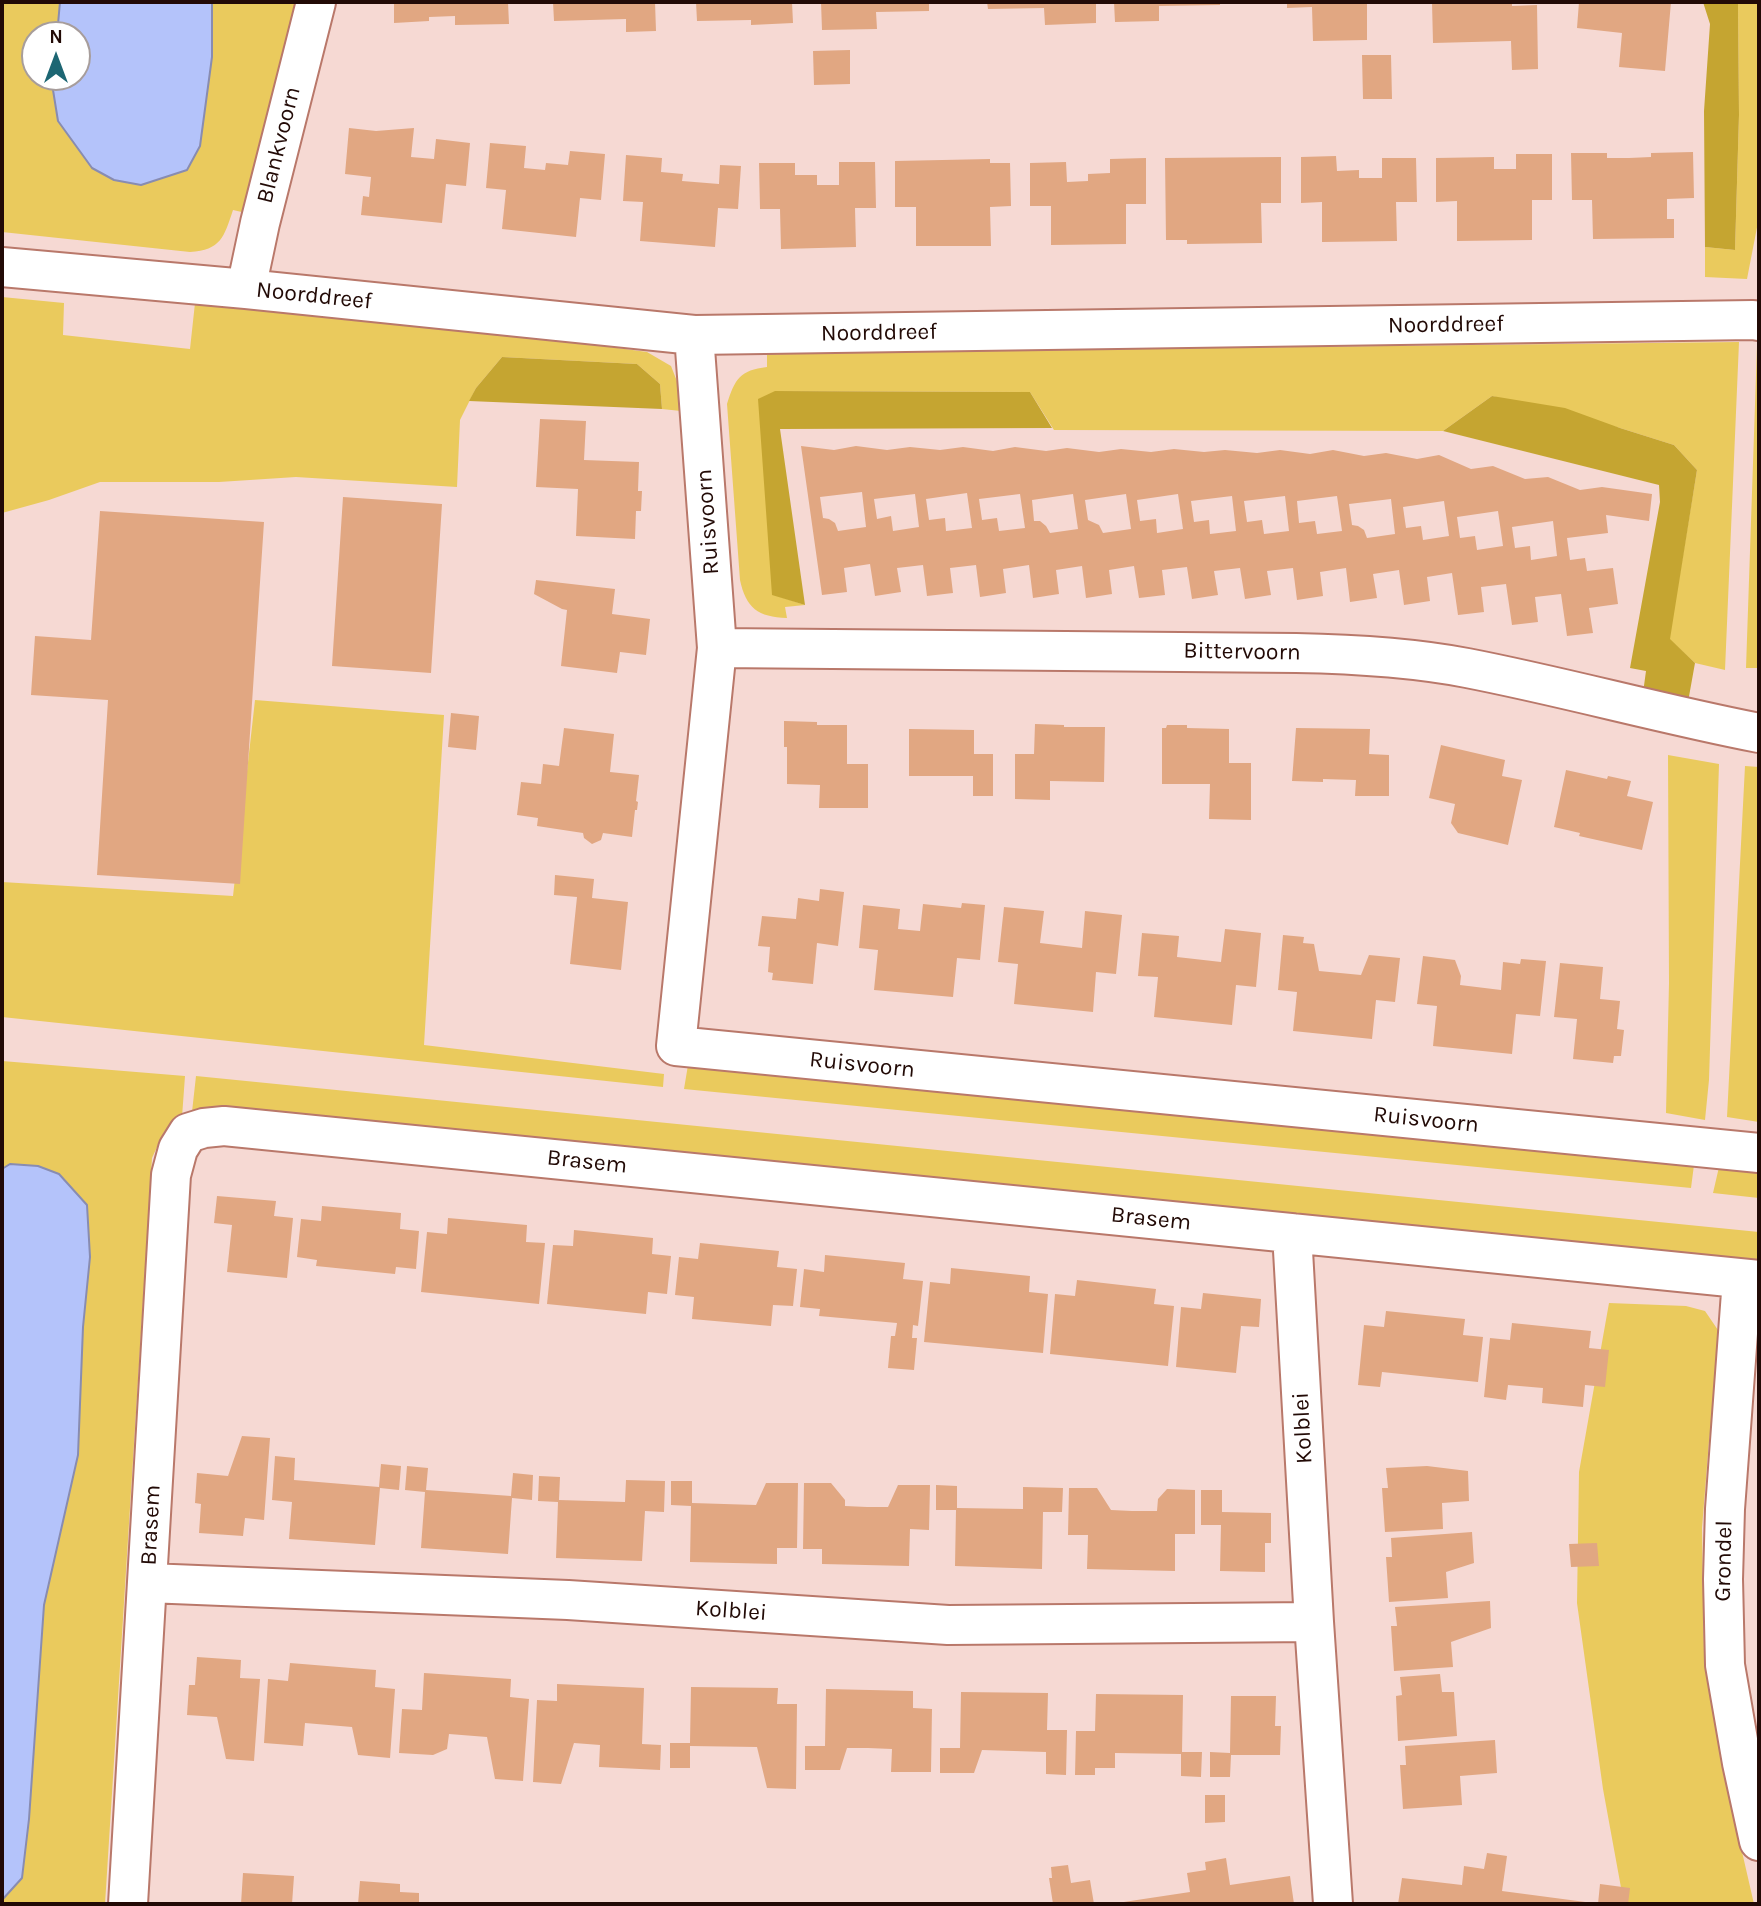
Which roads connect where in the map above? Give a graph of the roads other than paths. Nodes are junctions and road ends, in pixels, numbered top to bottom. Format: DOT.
graph roads {
  1 [pos="316,2"];
  2 [pos="2,267"];
  3 [pos="246,289"];
  4 [pos="1759,321"];
  5 [pos="694,335"];
  6 [pos="717,648"];
  7 [pos="1759,733"];
  8 [pos="1759,1153"];
  9 [pos="1292,1233"];
  10 [pos="1751,1280"];
  11 [pos="148,1583"];
  12 [pos="1314,1622"];
  13 [pos="1759,1841"];
  14 [pos="128,1904"];
  15 [pos="1333,1904"];
  1 -- 3 [label="street, Blankvoorn"];
  2 -- 3 [label="street, Noorddreef"];
  3 -- 5 [label="street, Noorddreef"];
  4 -- 5 [label="street, Noorddreef"];
  5 -- 6 [label="street, Ruisvoorn"];
  6 -- 7 [label="street, Bittervoorn"];
  6 -- 8 [label="street, Ruisvoorn"];
  9 -- 10 [label="street, Brasem"];
  9 -- 11 [label="street, Brasem"];
  9 -- 12 [label="street, Kolblei"];
  10 -- 13 [label="street, Grondel"];
  11 -- 12 [label="street, Kolblei"];
  11 -- 14 [label="street, Brasem"];
  12 -- 15 [label="street, Kolblei"];
}
